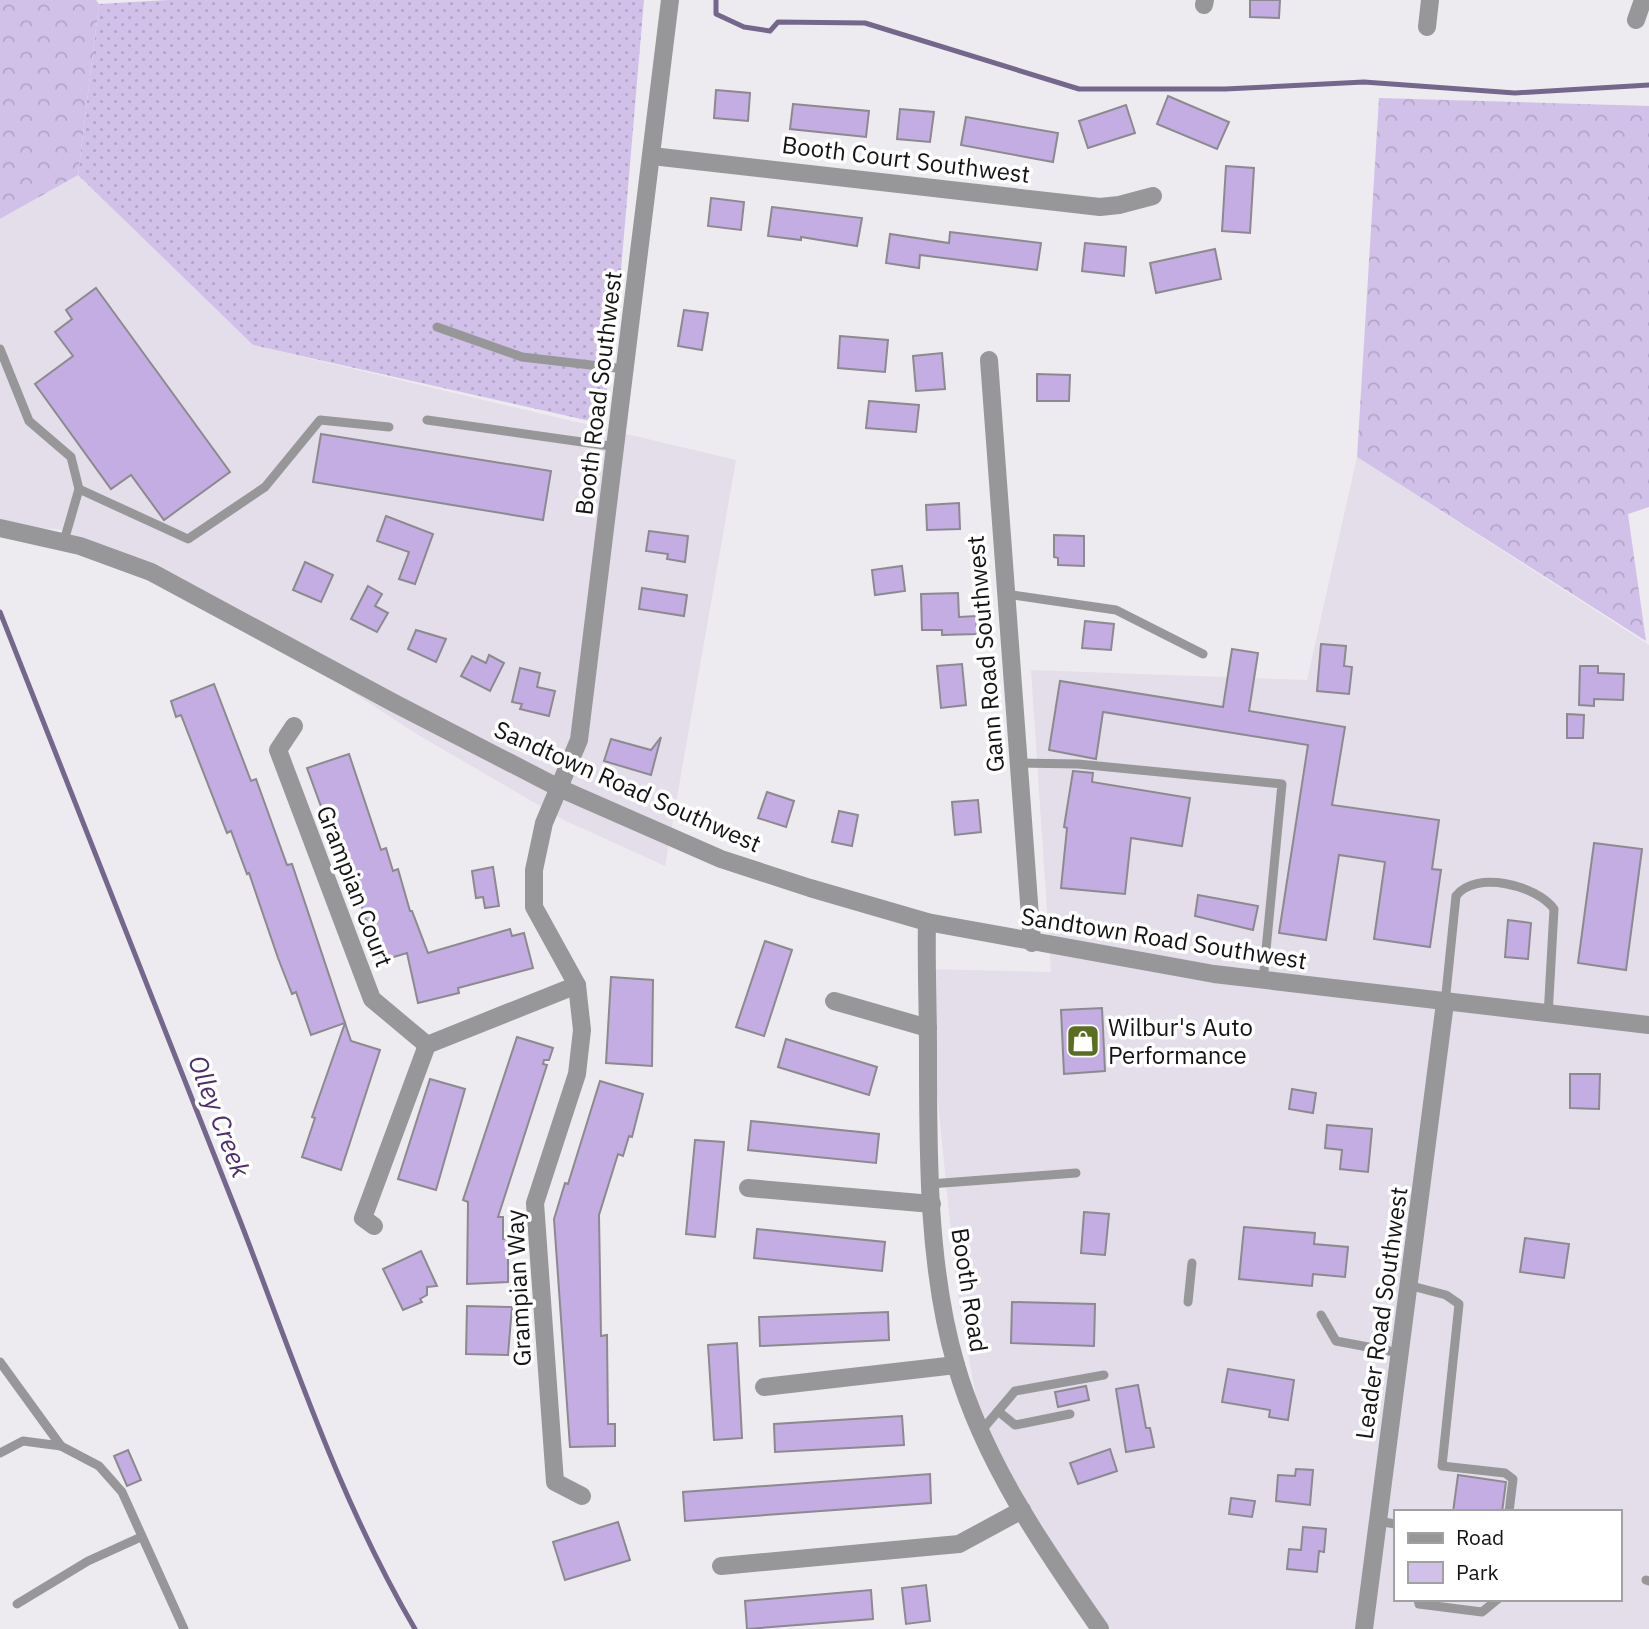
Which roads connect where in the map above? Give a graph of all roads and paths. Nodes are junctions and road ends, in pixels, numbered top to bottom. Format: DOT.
graph roads {
  1 [pos="1430,0"];
  2 [pos="1643,0"];
  3 [pos="670,1"];
  4 [pos="1636,20"];
  5 [pos="1427,27"];
  6 [pos="652,156"];
  7 [pos="1153,196"];
  8 [pos="437,327"];
  9 [pos="0,349"];
  10 [pos="989,360"];
  11 [pos="626,369"];
  12 [pos="427,420"];
  13 [pos="389,427"];
  14 [pos="617,447"];
  15 [pos="79,489"];
  16 [pos="0,527"];
  17 [pos="64,541"];
  18 [pos="1004,594"];
  19 [pos="1203,654"];
  20 [pos="294,726"];
  21 [pos="1018,763"];
  22 [pos="559,788"];
  23 [pos="927,922"];
  24 [pos="1032,943"];
  25 [pos="1263,981"];
  26 [pos="577,985"];
  27 [pos="834,1001"];
  28 [pos="1445,1003"];
  29 [pos="1548,1016"];
  30 [pos="1649,1025"];
  31 [pos="928,1028"];
  32 [pos="426,1045"];
  33 [pos="1076,1173"];
  34 [pos="930,1184"];
  35 [pos="748,1188"];
  36 [pos="932,1204"];
  37 [pos="374,1226"];
  38 [pos="1192,1263"];
  39 [pos="1408,1285"];
  40 [pos="1188,1303"];
  41 [pos="1321,1315"];
  42 [pos="1400,1353"];
  43 [pos="0,1362"];
  44 [pos="956,1365"];
  45 [pos="1104,1375"];
  46 [pos="764,1387"];
  47 [pos="998,1411"];
  48 [pos="1070,1414"];
  49 [pos="982,1430"];
  50 [pos="61,1446"];
  51 [pos="0,1453"];
  52 [pos="582,1496"];
  53 [pos="1022,1510"];
  54 [pos="1509,1510"];
  55 [pos="1387,1522"];
  56 [pos="141,1537"];
  57 [pos="721,1566"];
  58 [pos="1418,1601"];
  59 [pos="1496,1601"];
  60 [pos="18,1604"];
  61 [pos="184,1629"];
  62 [pos="1100,1629"];
  63 [pos="1364,1629"];
  1 -- 5 [label="street"];
  2 -- 4 [label="street"];
  3 -- 6 [label="street, Booth Road Southwest"];
  6 -- 7 [label="street, Booth Court Southwest"];
  6 -- 11 [label="street, Booth Road Southwest"];
  8 -- 11 [label="lane"];
  9 -- 15 [label="lane"];
  10 -- 18 [label="street, Gann Road Southwest"];
  11 -- 14 [label="street, Booth Road Southwest"];
  12 -- 14 [label="lane"];
  13 -- 15 [label="lane"];
  14 -- 22 [label="street, Booth Road Southwest"];
  15 -- 17 [label="lane"];
  16 -- 17 [label="street, Sandtown Road Southwest"];
  17 -- 22 [label="street, Sandtown Road Southwest"];
  18 -- 19 [label="lane"];
  18 -- 21 [label="street, Gann Road Southwest"];
  20 -- 32 [label="street, Grampian Court"];
  21 -- 24 [label="street, Gann Road Southwest"];
  21 -- 25 [label="lane"];
  22 -- 23 [label="street, Sandtown Road Southwest"];
  22 -- 26 [label="street, Grampian Way"];
  23 -- 24 [label="street, Sandtown Road Southwest"];
  23 -- 31 [label="street, Booth Road"];
  24 -- 25 [label="street, Sandtown Road Southwest"];
  25 -- 28 [label="street, Sandtown Road Southwest"];
  26 -- 32 [label="street"];
  26 -- 52 [label="street, Grampian Way"];
  27 -- 31 [label="street"];
  28 -- 29 [label="street, Sandtown Road Southwest"];
  28 -- 29 [label="lane"];
  28 -- 39 [label="street, Leader Road Southwest"];
  29 -- 30 [label="street, Sandtown Road Southwest"];
  31 -- 34 [label="street, Booth Road"];
  32 -- 37 [label="street"];
  33 -- 34 [label="lane"];
  34 -- 36 [label="street, Booth Road"];
  35 -- 36 [label="street"];
  36 -- 44 [label="street, Booth Road"];
  38 -- 40 [label="lane"];
  39 -- 42 [label="street, Leader Road Southwest"];
  39 -- 54 [label="lane"];
  41 -- 42 [label="lane"];
  42 -- 55 [label="street, Leader Road Southwest"];
  43 -- 50 [label="lane"];
  44 -- 46 [label="street"];
  44 -- 49 [label="street, Booth Road"];
  45 -- 47 [label="lane"];
  47 -- 48 [label="lane"];
  47 -- 49 [label="lane"];
  49 -- 53 [label="street, Booth Road"];
  50 -- 51 [label="lane"];
  50 -- 56 [label="lane"];
  53 -- 57 [label="street"];
  53 -- 62 [label="street, Booth Road"];
  55 -- 63 [label="street, Leader Road Southwest"];
  56 -- 60 [label="lane"];
  56 -- 61 [label="lane"];
  58 -- 59 [label="lane"];
}
